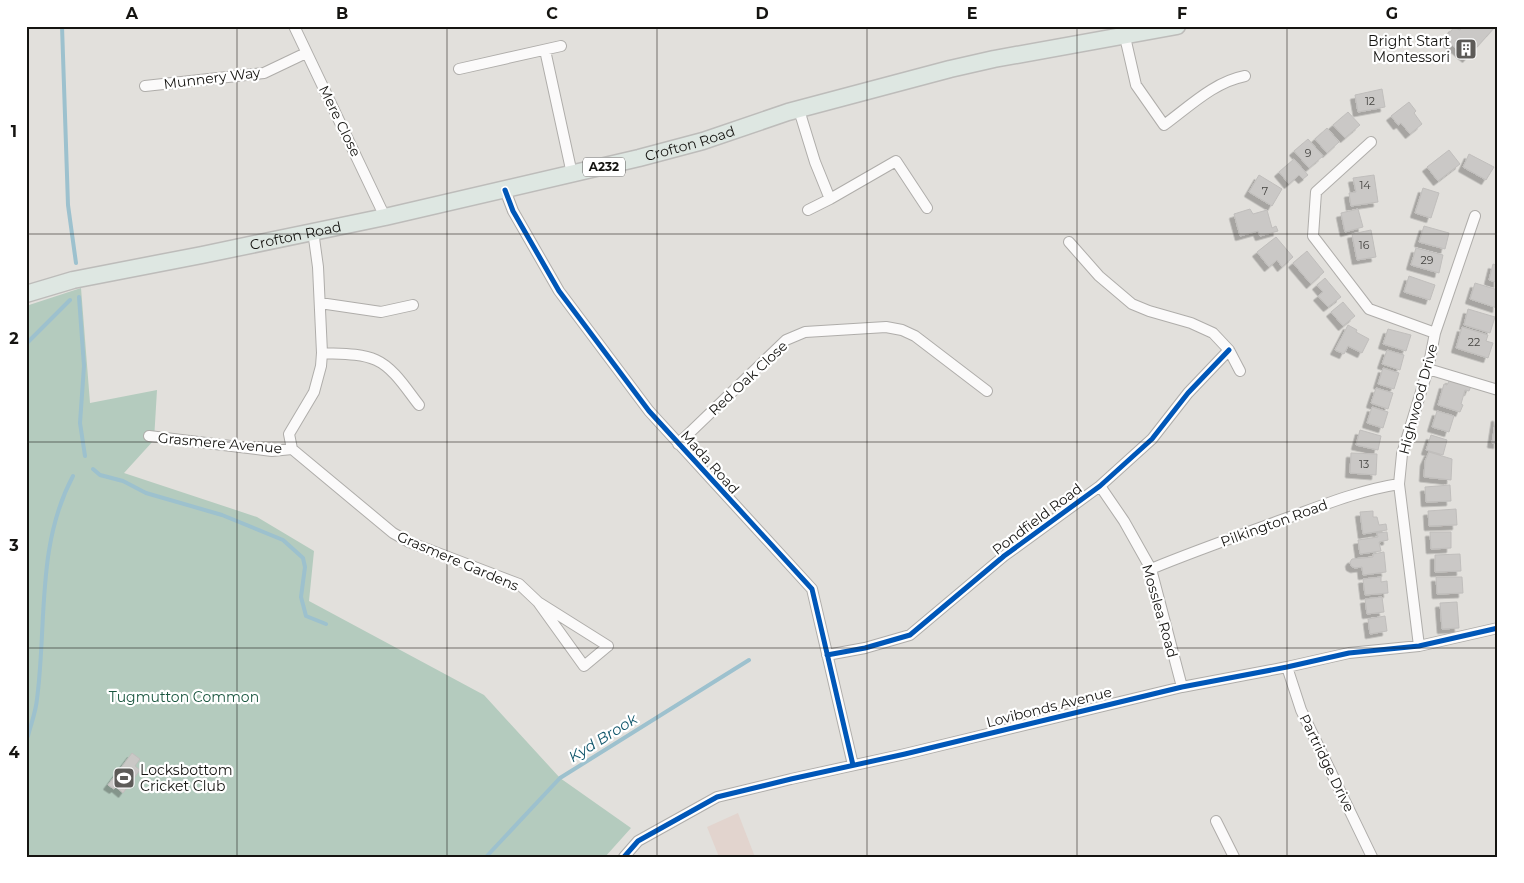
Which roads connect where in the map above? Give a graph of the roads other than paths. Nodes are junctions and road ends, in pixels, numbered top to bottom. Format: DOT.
graph roads {
  1 [pos="294,26"];
  2 [pos="1177,26"];
  3 [pos="1117,33"];
  4 [pos="561,46"];
  5 [pos="545,50"];
  6 [pos="306,53"];
  7 [pos="459,69"];
  8 [pos="1246,76"];
  9 [pos="145,86"];
  10 [pos="799,110"];
  11 [pos="1371,142"];
  12 [pos="572,174"];
  13 [pos="505,190"];
  14 [pos="830,198"];
  15 [pos="927,208"];
  16 [pos="808,210"];
  17 [pos="1475,216"];
  18 [pos="385,217"];
  19 [pos="313,231"];
  20 [pos="1069,242"];
  21 [pos="26,294"];
  22 [pos="320,303"];
  23 [pos="413,305"];
  24 [pos="1435,333"];
  25 [pos="1229,350"];
  26 [pos="322,353"];
  27 [pos="1428,369"];
  28 [pos="1240,372"];
  29 [pos="1498,390"];
  30 [pos="987,391"];
  31 [pos="419,405"];
  32 [pos="149,436"];
  33 [pos="678,444"];
  34 [pos="292,449"];
  35 [pos="1399,484"];
  36 [pos="1100,486"];
  37 [pos="1151,569"];
  38 [pos="538,602"];
  39 [pos="1498,628"];
  40 [pos="1419,646"];
  41 [pos="827,655"];
  42 [pos="1287,667"];
  43 [pos="1182,687"];
  44 [pos="852,765"];
  45 [pos="1216,821"];
  46 [pos="624,857"];
  47 [pos="1234,857"];
  48 [pos="1372,857"];
  1 -- 6 [label="street, Mere Close"];
  2 -- 3 [label="main road, Crofton Road / A232"];
  3 -- 8 [label="street"];
  3 -- 10 [label="main road, Crofton Road / A232"];
  4 -- 5 [label="street"];
  5 -- 7 [label="street"];
  5 -- 12 [label="street"];
  6 -- 9 [label="street, Munnery Way"];
  6 -- 18 [label="street, Mere Close"];
  10 -- 12 [label="main road, Crofton Road / A232"];
  10 -- 14 [label="street"];
  11 -- 24 [label="street"];
  12 -- 13 [label="main road, Crofton Road / A232"];
  13 -- 18 [label="main road, Crofton Road / A232"];
  13 -- 33 [label="street, Mada Road"];
  14 -- 15 [label="street"];
  14 -- 16 [label="street"];
  17 -- 24 [label="street, Highwood Drive"];
  18 -- 19 [label="main road, Crofton Road / A232"];
  19 -- 21 [label="main road, Crofton Road / A232"];
  19 -- 22 [label="street"];
  20 -- 25 [label="street"];
  22 -- 23 [label="street"];
  22 -- 26 [label="street"];
  24 -- 27 [label="street, Highwood Drive"];
  25 -- 28 [label="street"];
  25 -- 36 [label="street, Pondfield Road"];
  26 -- 31 [label="street"];
  26 -- 34 [label="street"];
  27 -- 29 [label="street"];
  27 -- 35 [label="street, Highwood Drive"];
  30 -- 33 [label="street, Red Oak Close"];
  32 -- 34 [label="street, Grasmere Avenue"];
  33 -- 41 [label="street, Mada Road"];
  34 -- 38 [label="street, Grasmere Gardens"];
  35 -- 37 [label="street, Pilkington Road"];
  35 -- 40 [label="street, Highwood Drive"];
  36 -- 37 [label="street, Mosslea Road"];
  36 -- 41 [label="street, Pondfield Road"];
  37 -- 43 [label="street, Mosslea Road"];
  38 -- 38 [label="street, Grasmere Gardens"];
  39 -- 40 [label="street, Lovibonds Avenue"];
  40 -- 42 [label="street, Lovibonds Avenue"];
  41 -- 44 [label="street, Mada Road"];
  42 -- 43 [label="street, Lovibonds Avenue"];
  42 -- 48 [label="street, Partridge Drive"];
  43 -- 44 [label="street, Lovibonds Avenue"];
  44 -- 46 [label="street, Lovibonds Avenue"];
  45 -- 47 [label="street"];
}
